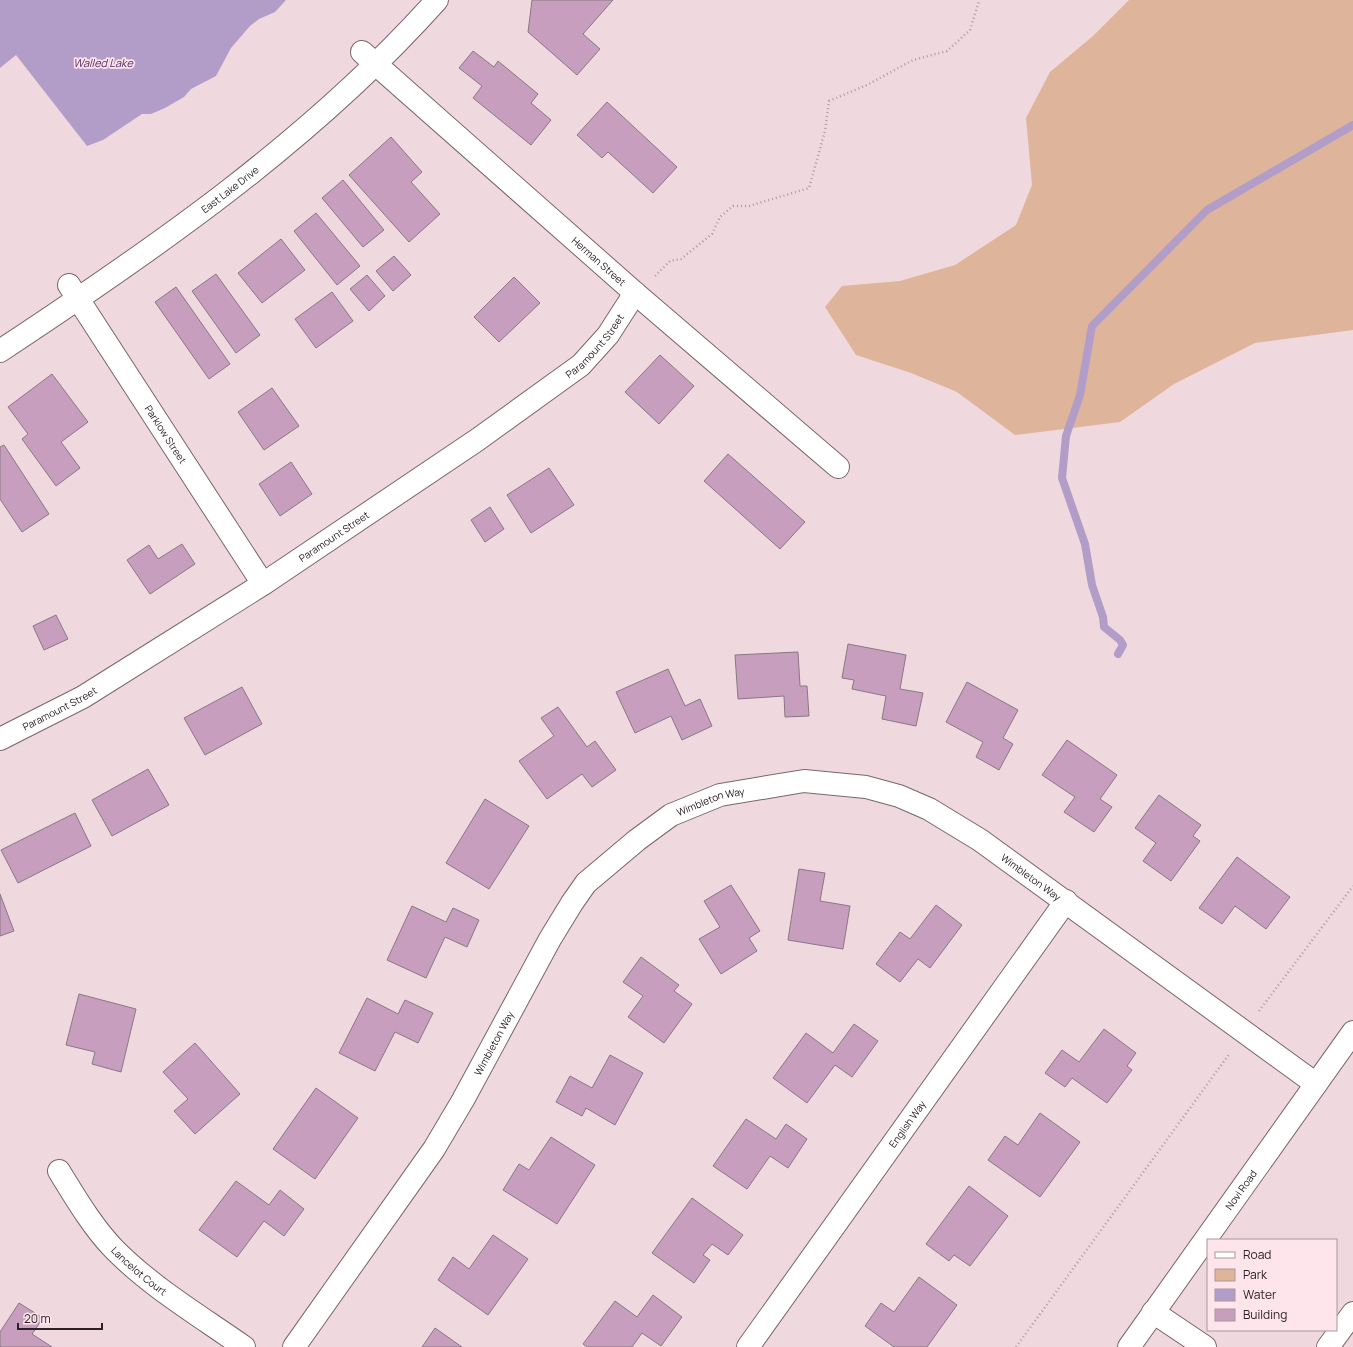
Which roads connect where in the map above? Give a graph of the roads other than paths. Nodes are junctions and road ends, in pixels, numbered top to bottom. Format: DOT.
graph roads {
  1 [pos="437,0"];
  2 [pos="368,58"];
  3 [pos="74,292"];
  4 [pos="635,293"];
  5 [pos="0,351"];
  6 [pos="838,466"];
  7 [pos="263,584"];
  8 [pos="0,739"];
  9 [pos="1066,901"];
  10 [pos="1353,1032"];
  11 [pos="1316,1084"];
  12 [pos="59,1171"];
  13 [pos="1153,1312"];
  14 [pos="1353,1313"];
  15 [pos="244,1347"];
  16 [pos="294,1347"];
  17 [pos="748,1347"];
  18 [pos="1129,1347"];
  19 [pos="1205,1347"];
  20 [pos="1328,1347"];
  1 -- 2 [label="street, East Lake Drive"];
  2 -- 3 [label="street, East Lake Drive"];
  2 -- 4 [label="street, Herman Street"];
  3 -- 5 [label="street, East Lake Drive"];
  3 -- 7 [label="street, Parklow Street"];
  4 -- 6 [label="street, Herman Street"];
  4 -- 7 [label="street, Paramount Street"];
  7 -- 8 [label="street, Paramount Street"];
  9 -- 11 [label="street, Wimbleton Way"];
  9 -- 16 [label="street, Wimbleton Way"];
  9 -- 17 [label="street, English Way"];
  10 -- 11 [label="street, Novi Road"];
  11 -- 13 [label="street, Novi Road"];
  12 -- 15 [label="street, Lancelot Court"];
  13 -- 18 [label="street, Novi Road"];
  13 -- 19 [label="street"];
  14 -- 20 [label="street"];
}
